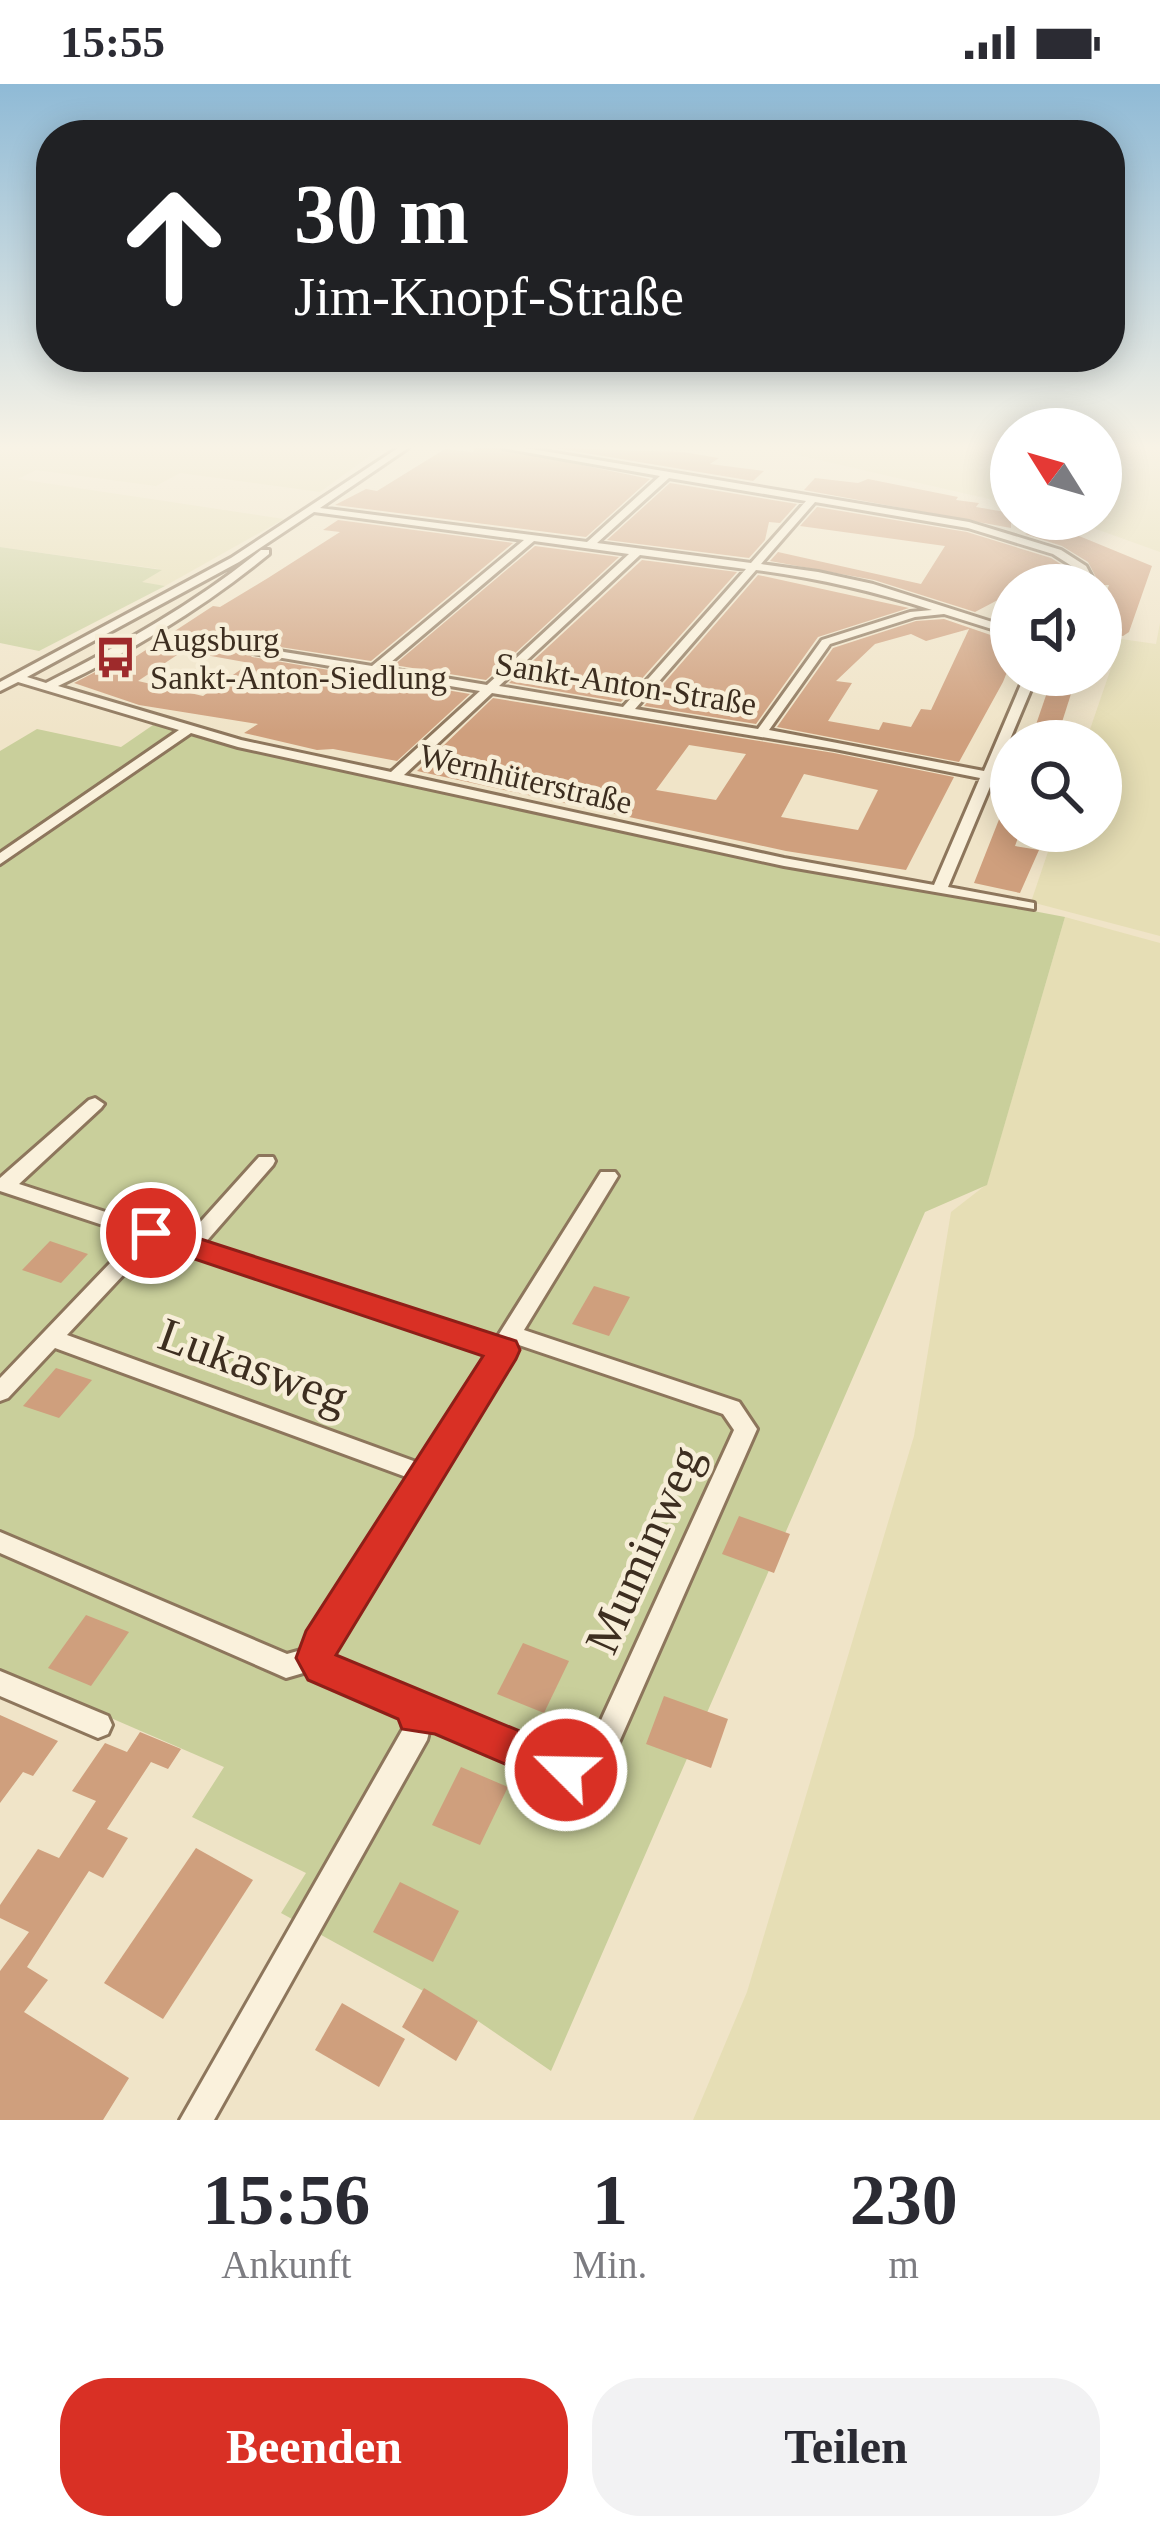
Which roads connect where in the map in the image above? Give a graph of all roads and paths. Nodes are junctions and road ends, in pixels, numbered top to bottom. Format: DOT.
graph roads {
  1 [pos="263,543"];
  2 [pos="276,543"];
  3 [pos="526,543"];
  4 [pos="573,543"];
  5 [pos="774,543"];
  6 [pos="1031,543"];
  7 [pos="589,545"];
  8 [pos="638,551"];
  9 [pos="235,560"];
  10 [pos="253,562"];
  11 [pos="1076,564"];
  12 [pos="753,566"];
  13 [pos="918,609"];
  14 [pos="990,625"];
  15 [pos="253,650"];
  16 [pos="374,670"];
  17 [pos="16,678"];
  18 [pos="51,685"];
  19 [pos="0,687"];
  20 [pos="490,688"];
  21 [pos="1021,696"];
  22 [pos="627,710"];
  23 [pos="187,730"];
  24 [pos="761,733"];
  25 [pos="396,775"];
  26 [pos="989,776"];
  27 [pos="0,860"];
  28 [pos="940,889"];
  29 [pos="1029,906"];
  30 [pos="94,1104"];
  31 [pos="266,1161"];
  32 [pos="608,1176"];
  33 [pos="3,1185"];
  34 [pos="151,1233"];
  35 [pos="190,1246"];
  36 [pos="51,1338"];
  37 [pos="509,1342"];
  38 [pos="0,1392"];
  39 [pos="426,1475"];
  40 [pos="0,1542"];
  41 [pos="316,1658"];
  42 [pos="0,1683"];
  43 [pos="416,1715"];
  44 [pos="98,1725"];
  45 [pos="196,2120"];
  1 -- 9 [label="street"];
  2 -- 10 [label="street"];
  3 -- 16 [label="street"];
  4 -- 7 [label="street"];
  5 -- 12 [label="street"];
  6 -- 11 [label="street"];
  7 -- 8 [label="street"];
  8 -- 12 [label="street"];
  8 -- 20 [label="street"];
  9 -- 10 [label="street"];
  9 -- 17 [label="street"];
  10 -- 18 [label="street"];
  12 -- 13 [label="street"];
  12 -- 22 [label="street"];
  13 -- 14 [label="street"];
  13 -- 24 [label="street"];
  15 -- 16 [label="street, Sankt-Anton-Straße"];
  16 -- 20 [label="street, Sankt-Anton-Straße"];
  17 -- 18 [label="street, Wernhüterstraße"];
  17 -- 19 [label="street"];
  18 -- 23 [label="street, Wernhüterstraße"];
  20 -- 22 [label="street, Sankt-Anton-Straße"];
  20 -- 25 [label="street"];
  21 -- 26 [label="street"];
  22 -- 24 [label="street, Sankt-Anton-Straße"];
  23 -- 25 [label="street, Wernhüterstraße"];
  23 -- 27 [label="street"];
  24 -- 26 [label="street, Sankt-Anton-Straße"];
  25 -- 28 [label="street, Wernhüterstraße"];
  26 -- 28 [label="street"];
  28 -- 29 [label="street, Wernhüterstraße"];
  30 -- 33 [label="street"];
  31 -- 35 [label="street"];
  32 -- 37 [label="street"];
  33 -- 34 [label="street"];
  34 -- 35 [label="street"];
  34 -- 36 [label="street"];
  35 -- 37 [label="street"];
  36 -- 38 [label="street"];
  36 -- 39 [label="street, Lukasweg"];
  37 -- 39 [label="street"];
  37 -- 43 [label="street, Muminweg"];
  39 -- 41 [label="street"];
  40 -- 41 [label="street"];
  41 -- 43 [label="street"];
  42 -- 44 [label="street"];
  43 -- 45 [label="street"];
}
